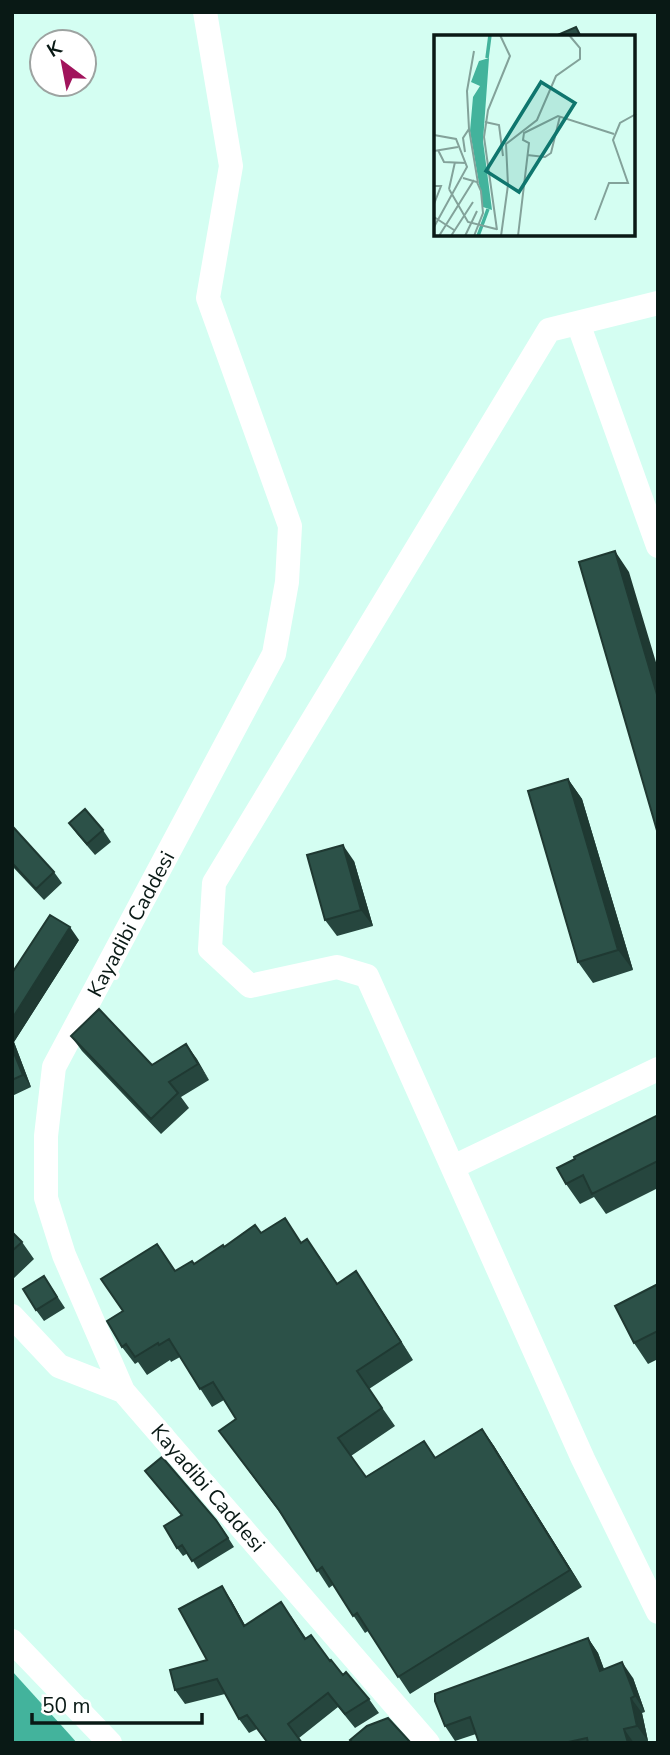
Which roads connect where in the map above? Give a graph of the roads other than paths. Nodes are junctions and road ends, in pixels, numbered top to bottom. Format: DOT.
graph roads {
  1 [pos="205,12"];
  2 [pos="658,303"];
  3 [pos="578,323"];
  4 [pos="658,546"];
  5 [pos="658,1069"];
  6 [pos="453,1167"];
  7 [pos="12,1316"];
  8 [pos="123,1391"];
  9 [pos="658,1612"];
  10 [pos="12,1641"];
  11 [pos="110,1743"];
  12 [pos="428,1743"];
  1 -- 8 [label="street, Kayadibi Caddesi"];
  2 -- 3 [label="street"];
  3 -- 4 [label="street"];
  3 -- 6 [label="street"];
  5 -- 6 [label="street"];
  6 -- 9 [label="street"];
  7 -- 8 [label="street"];
  8 -- 12 [label="street, Kayadibi Caddesi"];
  10 -- 11 [label="street"];
}
